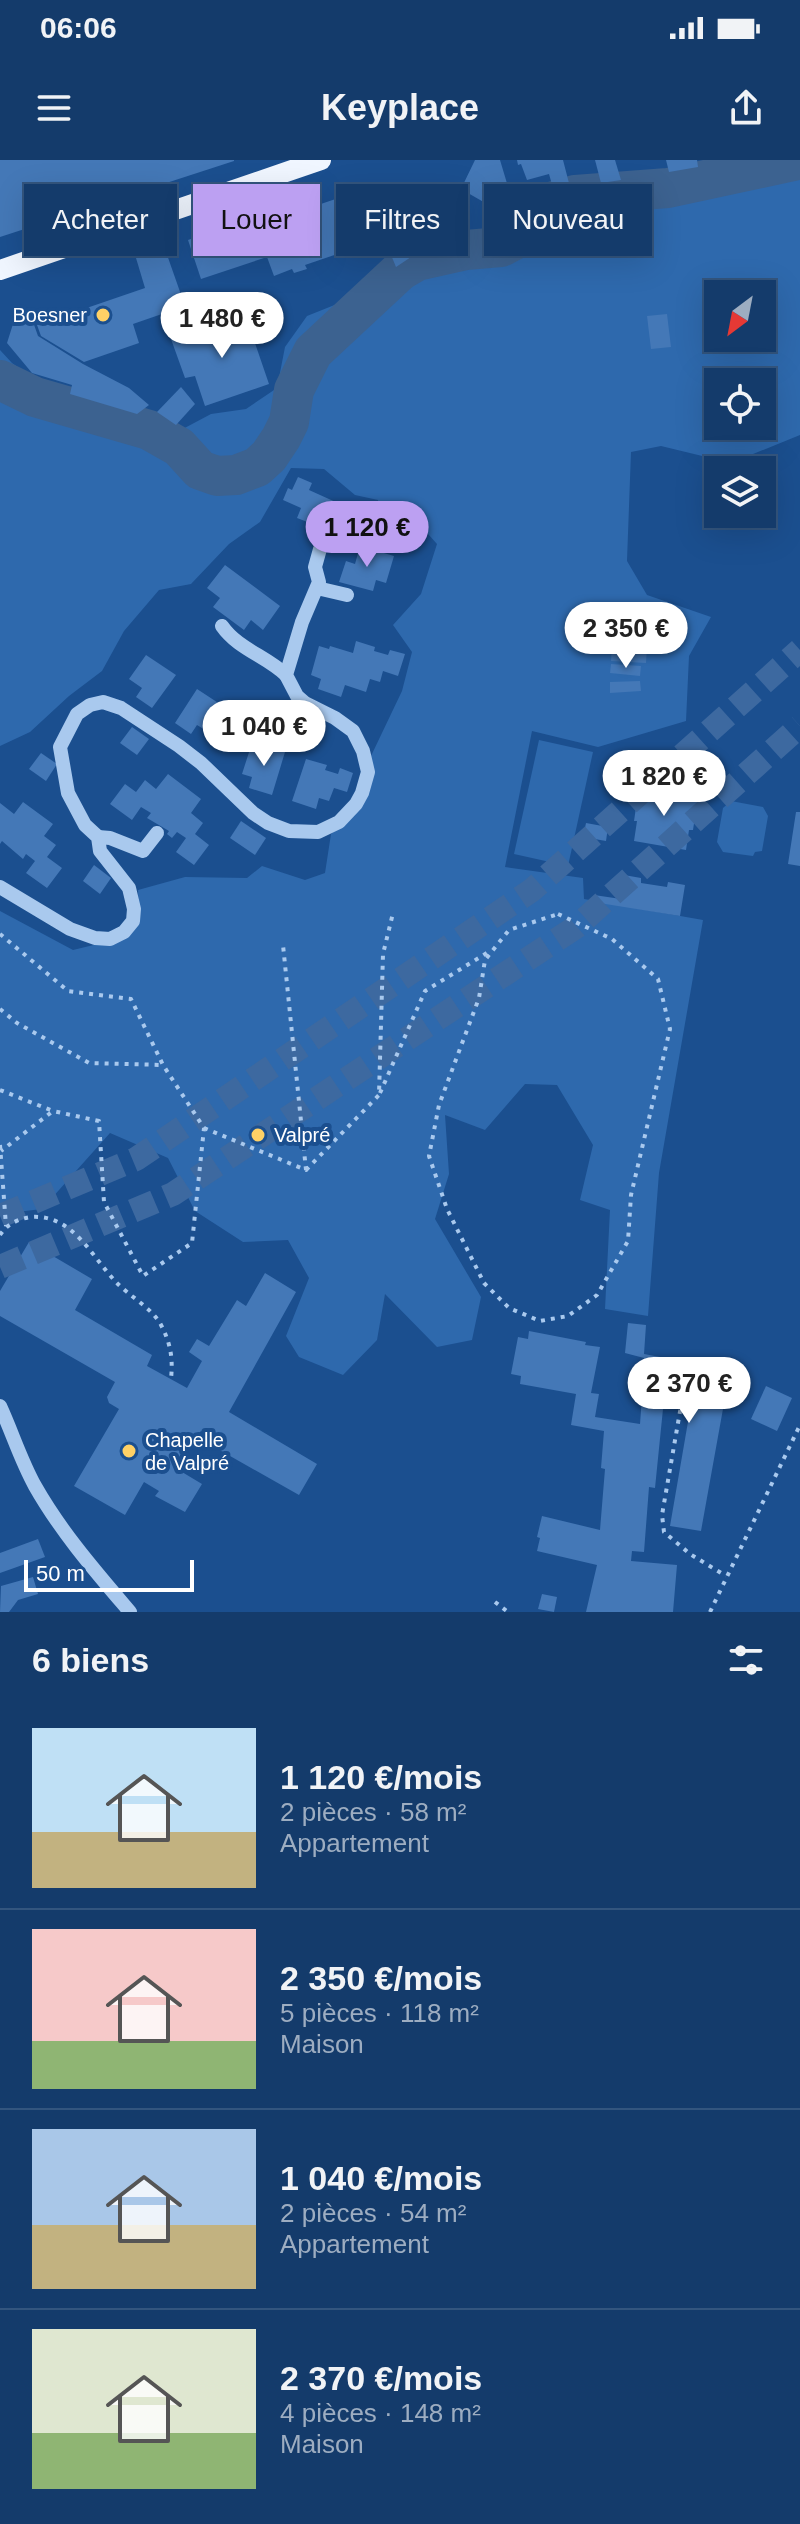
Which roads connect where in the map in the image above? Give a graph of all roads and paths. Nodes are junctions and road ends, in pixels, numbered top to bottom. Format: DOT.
graph roads {
  1 [pos="321,160"];
  2 [pos="0,270"];
  3 [pos="320,549"];
  4 [pos="317,588"];
  5 [pos="347,595"];
  6 [pos="222,626"];
  7 [pos="286,675"];
  8 [pos="157,833"];
  9 [pos="98,837"];
  10 [pos="0,887"];
  11 [pos="393,913"];
  12 [pos="0,934"];
  13 [pos="283,945"];
  14 [pos="495,948"];
  15 [pos="0,1009"];
  16 [pos="163,1065"];
  17 [pos="0,1090"];
  18 [pos="379,1095"];
  19 [pos="53,1111"];
  20 [pos="204,1128"];
  21 [pos="1,1148"];
  22 [pos="306,1170"];
  23 [pos="6,1226"];
  24 [pos="0,1235"];
  25 [pos="171,1379"];
  26 [pos="682,1400"];
  27 [pos="0,1406"];
  28 [pos="800,1425"];
  29 [pos="726,1576"];
  30 [pos="495,1602"];
  31 [pos="130,1612"];
  32 [pos="508,1612"];
  33 [pos="710,1612"];
  1 -- 2 [label="main road"];
  3 -- 4 [label="street"];
  4 -- 5 [label="street"];
  4 -- 7 [label="street"];
  6 -- 7 [label="street"];
  7 -- 9 [label="street"];
  8 -- 9 [label="street"];
  9 -- 10 [label="street"];
  11 -- 18 [label="path"];
  12 -- 16 [label="path"];
  13 -- 22 [label="path"];
  14 -- 14 [label="path"];
  14 -- 18 [label="path"];
  15 -- 16 [label="path"];
  16 -- 20 [label="path"];
  17 -- 19 [label="path"];
  18 -- 22 [label="path"];
  19 -- 20 [label="path"];
  19 -- 21 [label="path"];
  20 -- 22 [label="path"];
  21 -- 23 [label="path"];
  23 -- 24 [label="path"];
  23 -- 25 [label="path"];
  26 -- 29 [label="path"];
  27 -- 31 [label="street"];
  28 -- 29 [label="path"];
  29 -- 33 [label="path"];
  30 -- 32 [label="path"];
}
